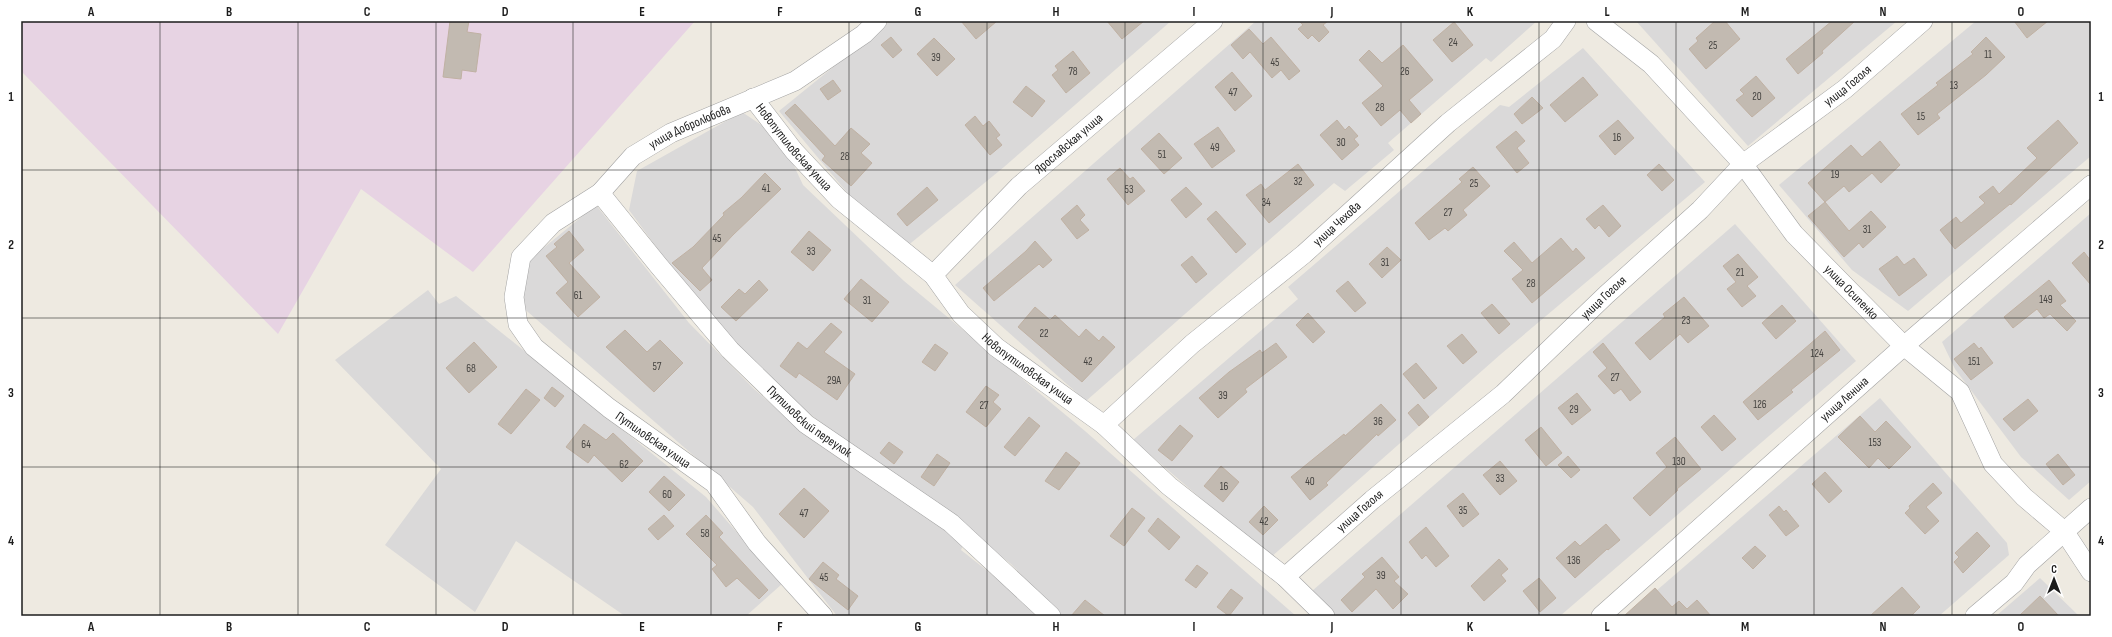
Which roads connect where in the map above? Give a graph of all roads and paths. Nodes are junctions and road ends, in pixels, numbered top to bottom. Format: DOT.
graph roads {
  1 [pos="877,21"];
  2 [pos="1213,21"];
  3 [pos="1566,21"];
  4 [pos="1596,21"];
  5 [pos="1923,21"];
  6 [pos="753,98"];
  7 [pos="1743,164"];
  8 [pos="2091,185"];
  9 [pos="600,193"];
  10 [pos="521,257"];
  11 [pos="933,275"];
  12 [pos="1904,346"];
  13 [pos="1104,425"];
  14 [pos="2091,508"];
  15 [pos="2064,531"];
  16 [pos="2091,572"];
  17 [pos="1285,577"];
  18 [pos="823,616"];
  19 [pos="1051,616"];
  20 [pos="1325,616"];
  21 [pos="1601,616"];
  22 [pos="1975,616"];
  1 -- 6 [label="street, улица Добролюбова"];
  2 -- 11 [label="street, Ярославская улица"];
  3 -- 13 [label="street, улица Чехова"];
  4 -- 7 [label="street, улица Осипенко"];
  5 -- 7 [label="street, улица Гоголя"];
  6 -- 9 [label="street, улица Добролюбова"];
  6 -- 11 [label="street, Новопутиловская улица"];
  7 -- 12 [label="street, улица Осипенко"];
  7 -- 17 [label="street, улица Гоголя"];
  8 -- 12 [label="street, улица Ленина"];
  9 -- 10 [label="street, улица Добролюбова"];
  9 -- 19 [label="street, Путиловский переулок"];
  10 -- 18 [label="street, Путиловская улица"];
  11 -- 13 [label="street, Новопутиловская улица"];
  12 -- 15 [label="street, улица Осипенко"];
  12 -- 21 [label="street, улица Ленина"];
  13 -- 17 [label="street, Новопутиловская улица"];
  14 -- 15 [label="street"];
  15 -- 16 [label="street, улица Осипенко"];
  15 -- 22 [label="street"];
  17 -- 20 [label="street, Новопутиловская улица"];
}
